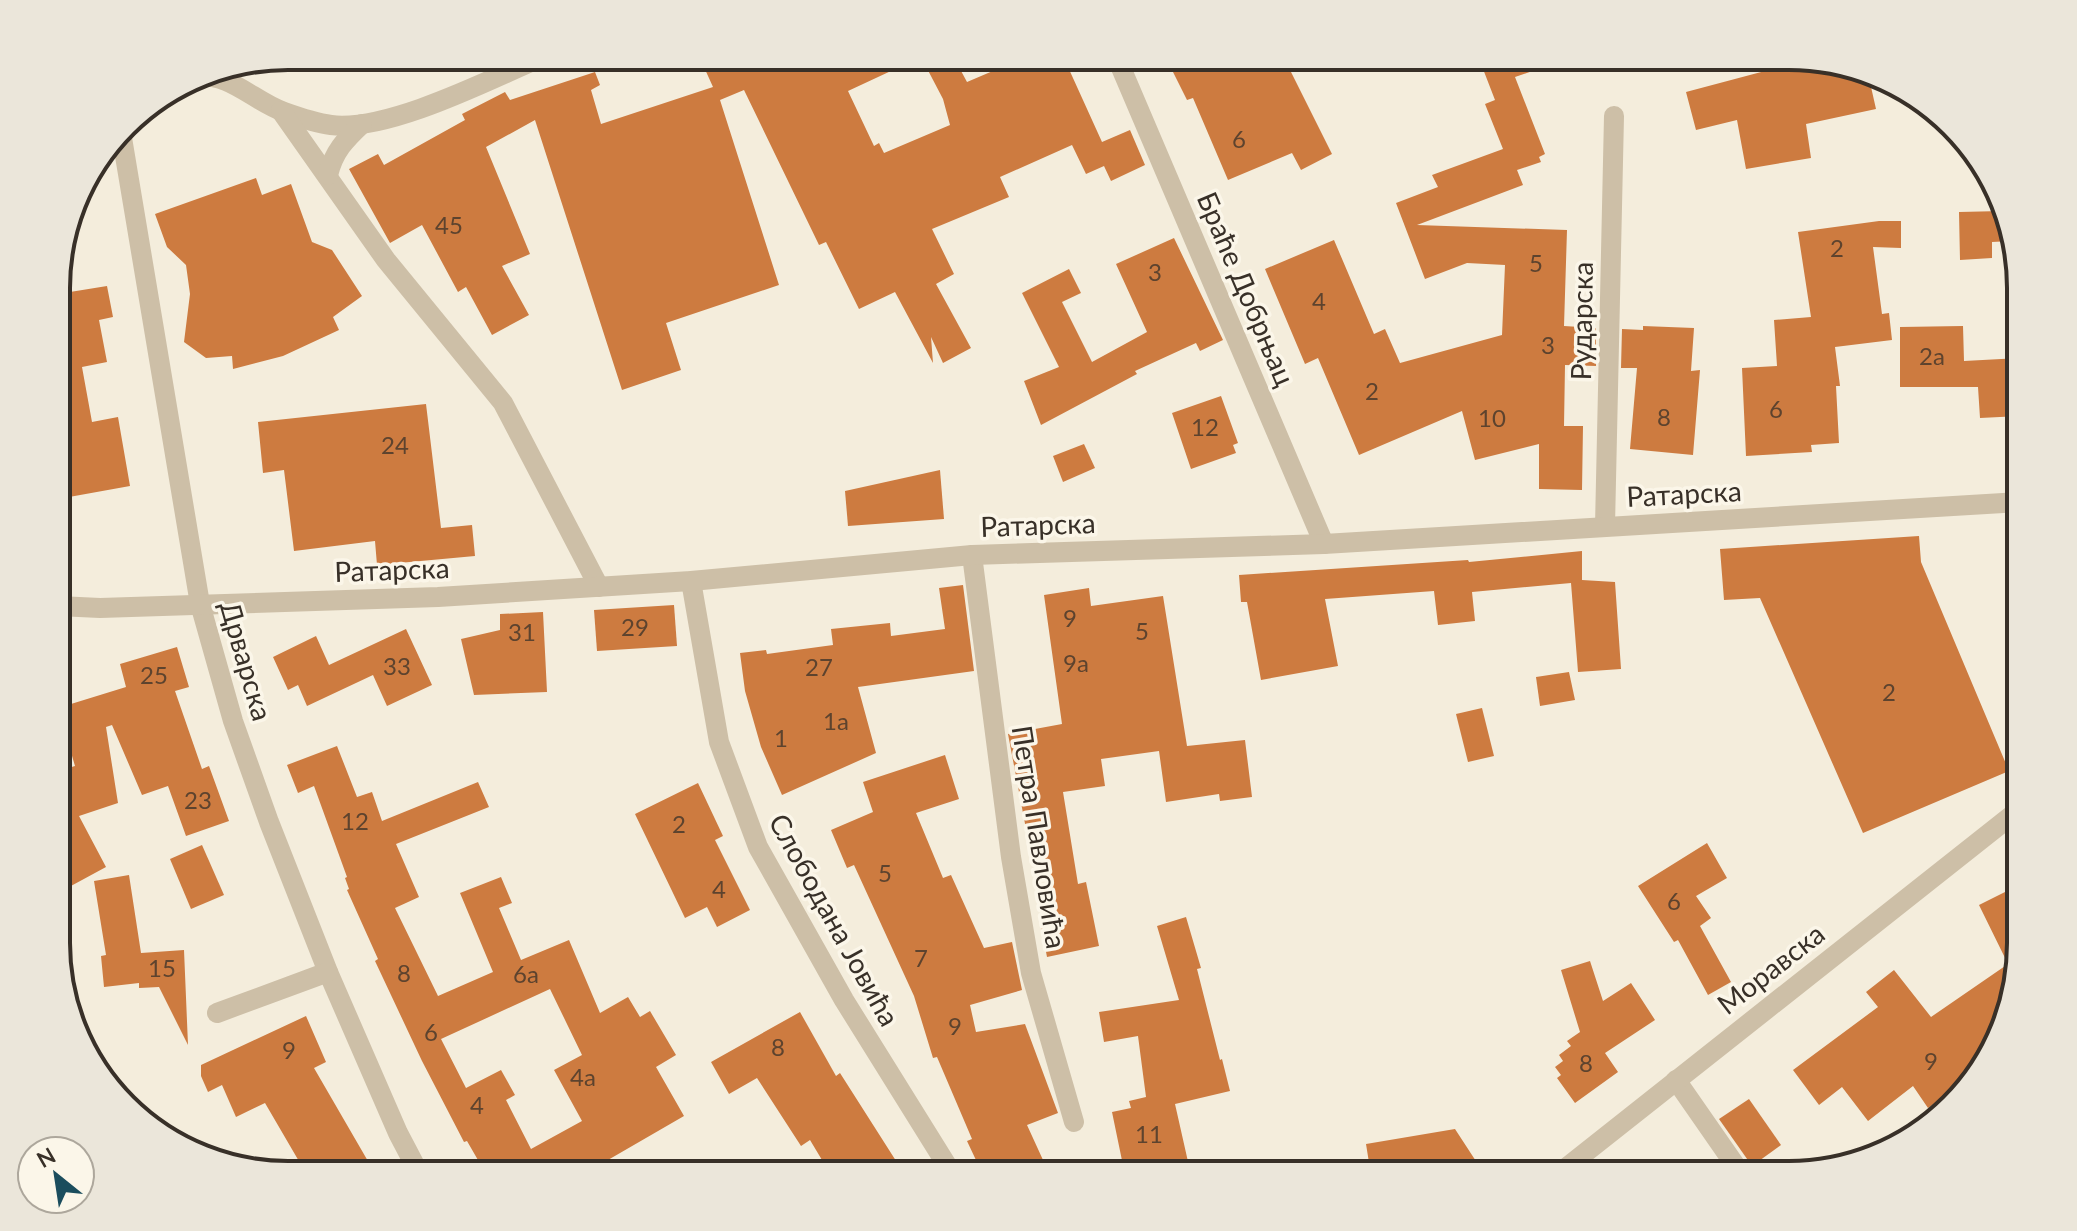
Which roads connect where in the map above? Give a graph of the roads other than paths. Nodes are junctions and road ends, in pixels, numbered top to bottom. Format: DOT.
graph roads {
  1 [pos="511,70"];
  2 [pos="1122,70"];
  3 [pos="222,81"];
  4 [pos="281,111"];
  5 [pos="1614,116"];
  6 [pos="362,124"];
  7 [pos="123,145"];
  8 [pos="328,175"];
  9 [pos="2007,503"];
  10 [pos="1605,526"];
  11 [pos="1324,544"];
  12 [pos="972,555"];
  13 [pos="691,581"];
  14 [pos="599,587"];
  15 [pos="200,604"];
  16 [pos="70,607"];
  17 [pos="2007,819"];
  18 [pos="328,972"];
  19 [pos="217,1013"];
  20 [pos="1676,1080"];
  21 [pos="1074,1122"];
  22 [pos="413,1161"];
  23 [pos="944,1161"];
  24 [pos="1575,1161"];
  25 [pos="1732,1161"];
  1 -- 6 [label="street"];
  2 -- 11 [label="street, Браће Добрњац"];
  3 -- 4 [label="street"];
  4 -- 6 [label="street"];
  4 -- 8 [label="street"];
  5 -- 10 [label="street, Рударска"];
  6 -- 8 [label="street"];
  7 -- 15 [label="street, Дрварска"];
  8 -- 14 [label="street"];
  9 -- 10 [label="street, Ратарска"];
  10 -- 11 [label="street, Ратарска"];
  11 -- 12 [label="street, Ратарска"];
  12 -- 13 [label="street, Ратарска"];
  12 -- 21 [label="street, Петра Павловића"];
  13 -- 14 [label="street, Ратарска"];
  13 -- 23 [label="street, Слободана Јовића"];
  14 -- 15 [label="street, Ратарска"];
  15 -- 16 [label="street, Ратарска"];
  15 -- 18 [label="street, Дрварска"];
  17 -- 20 [label="street, Моравска"];
  18 -- 19 [label="street"];
  18 -- 22 [label="street, Дрварска"];
  20 -- 24 [label="street, Моравска"];
  20 -- 25 [label="street"];
}
